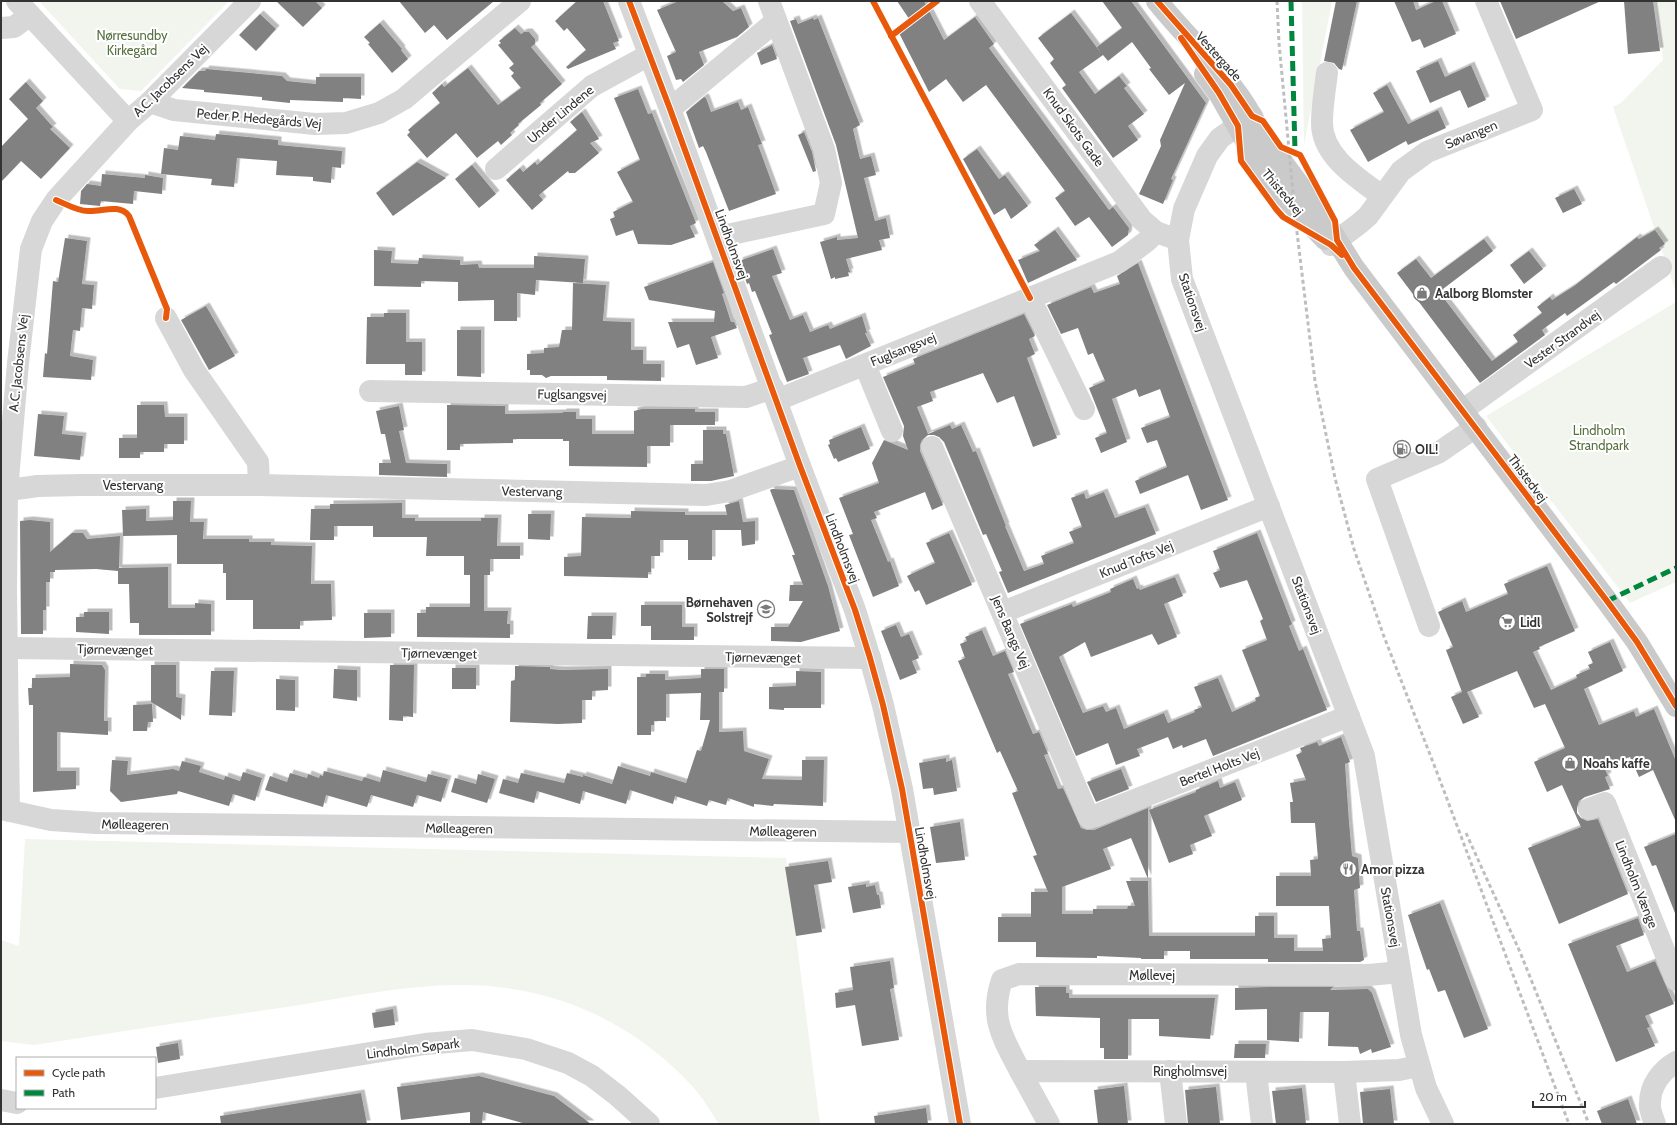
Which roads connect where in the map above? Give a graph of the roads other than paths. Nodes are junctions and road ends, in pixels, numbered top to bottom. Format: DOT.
graph roads {
  1 [pos="250,1"];
  2 [pos="520,1"];
  3 [pos="629,1"];
  4 [pos="980,1"];
  5 [pos="1486,1"];
  6 [pos="1161,7"];
  7 [pos="24,8"];
  8 [pos="772,11"];
  9 [pos="1,28"];
  10 [pos="649,55"];
  11 [pos="1327,73"];
  12 [pos="150,102"];
  13 [pos="670,109"];
  14 [pos="128,121"];
  15 [pos="1245,121"];
  16 [pos="496,169"];
  17 [pos="1382,196"];
  18 [pos="1156,232"];
  19 [pos="718,237"];
  20 [pos="1178,240"];
  21 [pos="1334,242"];
  22 [pos="1661,267"];
  23 [pos="1030,298"];
  24 [pos="166,318"];
  25 [pos="9,362"];
  26 [pos="865,365"];
  27 [pos="370,391"];
  28 [pos="775,394"];
  29 [pos="1084,409"];
  30 [pos="1470,418"];
  31 [pos="892,431"];
  32 [pos="932,447"];
  33 [pos="800,466"];
  34 [pos="259,486"];
  35 [pos="4,491"];
  36 [pos="1269,506"];
  37 [pos="3,591"];
  38 [pos="1003,612"];
  39 [pos="1429,626"];
  40 [pos="7,648"];
  41 [pos="870,658"];
  42 [pos="1676,706"];
  43 [pos="1349,716"];
  44 [pos="1589,809"];
  45 [pos="5,810"];
  46 [pos="1089,818"];
  47 [pos="909,832"];
  48 [pos="1400,972"];
  49 [pos="1676,980"];
  50 [pos="1676,1062"];
  51 [pos="1418,1066"];
  52 [pos="1020,1071"];
  53 [pos="1170,1071"];
  54 [pos="1256,1072"];
  55 [pos="1344,1072"];
  56 [pos="156,1088"];
  57 [pos="1,1100"];
  58 [pos="16,1103"];
  59 [pos="649,1124"];
  60 [pos="960,1124"];
  61 [pos="1049,1124"];
  62 [pos="1176,1124"];
  63 [pos="1262,1124"];
  64 [pos="1350,1124"];
  65 [pos="1443,1124"];
  66 [pos="1655,1124"];
  1 -- 12 [label="street, A.C. Jacobsens Vej"];
  2 -- 12 [label="street, Peder P. Hedegårds Vej"];
  3 -- 10 [label="street, Lindholmsvej"];
  4 -- 18 [label="street, Knud Skots Gade"];
  5 -- 17 [label="street, Søvangen"];
  6 -- 15 [label="main road, Vestergade"];
  7 -- 9 [label="street"];
  7 -- 14 [label="street"];
  8 -- 13 [label="street, Lindholmsvej"];
  8 -- 19 [label="street, Lindholmsvej"];
  10 -- 13 [label="street, Lindholmsvej"];
  10 -- 16 [label="street, Under Lindene"];
  11 -- 17 [label="street"];
  12 -- 14 [label="street, A.C. Jacobsens Vej"];
  13 -- 19 [label="street, Lindholmsvej"];
  14 -- 25 [label="street, A.C. Jacobsens Vej"];
  15 -- 20 [label="street, Stationsvej"];
  15 -- 21 [label="main road, Thistedvej"];
  17 -- 21 [label="street, Søvangen"];
  18 -- 20 [label="street, Knud Skots Gade"];
  18 -- 23 [label="street, Fuglsangsvej"];
  19 -- 28 [label="street, Lindholmsvej"];
  20 -- 36 [label="street, Stationsvej"];
  21 -- 30 [label="main road, Thistedvej"];
  22 -- 30 [label="street, Vester Strandvej"];
  23 -- 26 [label="street, Fuglsangsvej"];
  23 -- 29 [label="street"];
  24 -- 34 [label="street"];
  25 -- 35 [label="street, A.C. Jacobsens Vej"];
  26 -- 28 [label="street, Fuglsangsvej"];
  26 -- 31 [label="street"];
  27 -- 28 [label="street, Fuglsangsvej"];
  28 -- 33 [label="street, Lindholmsvej"];
  30 -- 39 [label="street, Vester Strandvej"];
  30 -- 42 [label="main road, Thistedvej"];
  32 -- 38 [label="street, Jens Bangs Vej"];
  33 -- 34 [label="street, Vestervang"];
  33 -- 41 [label="street, Lindholmsvej"];
  34 -- 35 [label="street, Vestervang"];
  35 -- 37 [label="street, A.C. Jacobsens Vej"];
  36 -- 38 [label="street, Knud Tofts Vej"];
  36 -- 43 [label="street, Stationsvej"];
  37 -- 40 [label="street, A.C. Jacobsens Vej"];
  38 -- 46 [label="street, Jens Bangs Vej"];
  40 -- 41 [label="street, Tjørnevænget"];
  40 -- 45 [label="street, A.C. Jacobsens Vej"];
  41 -- 47 [label="street, Lindholmsvej"];
  43 -- 46 [label="street, Bertel Holts Vej"];
  43 -- 48 [label="street, Stationsvej"];
  44 -- 49 [label="street, Lindholm Vænge"];
  45 -- 47 [label="street, Mølleageren"];
  47 -- 60 [label="street, Lindholmsvej"];
  48 -- 51 [label="street, Stationsvej"];
  48 -- 52 [label="street, Møllevej"];
  50 -- 66 [label="street"];
  51 -- 55 [label="street, Ringholmsvej"];
  51 -- 65 [label="street, Stationsvej"];
  52 -- 53 [label="street, Ringholmsvej"];
  52 -- 61 [label="street"];
  53 -- 54 [label="street, Ringholmsvej"];
  53 -- 62 [label="street"];
  54 -- 55 [label="street, Ringholmsvej"];
  54 -- 63 [label="street"];
  55 -- 64 [label="street"];
  56 -- 59 [label="street, Lindholm Søpark"];
  57 -- 58 [label="street"];
}
